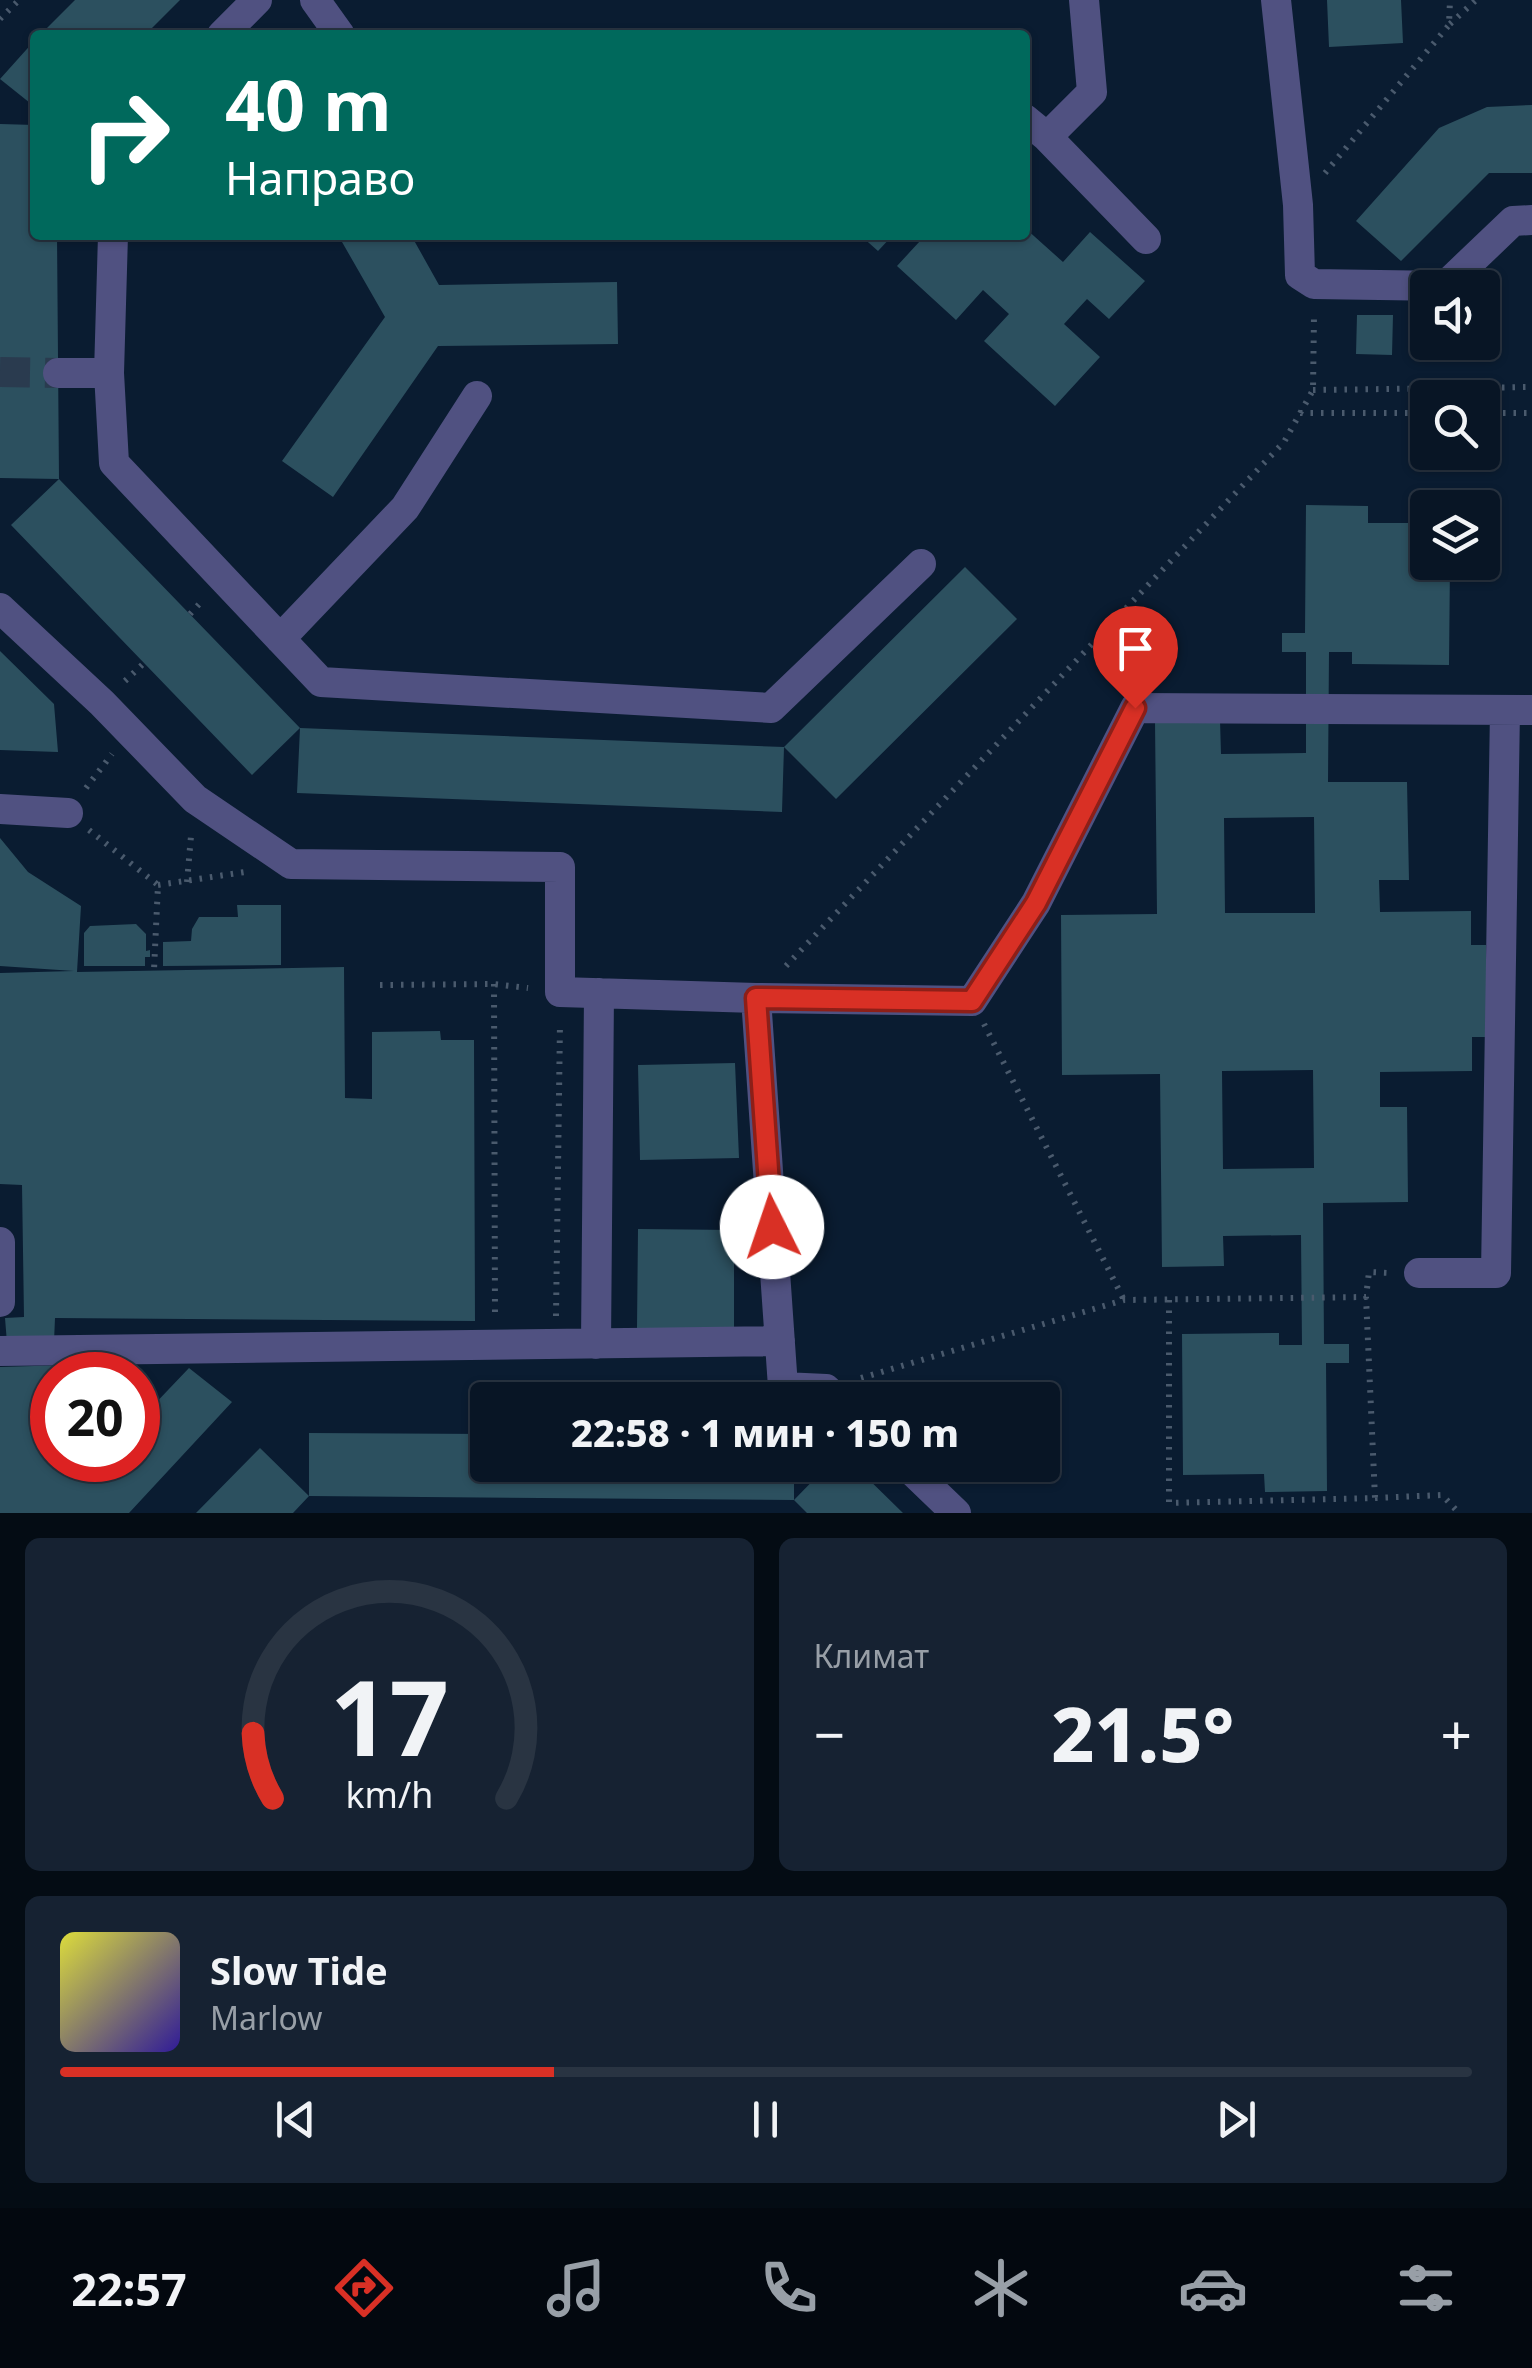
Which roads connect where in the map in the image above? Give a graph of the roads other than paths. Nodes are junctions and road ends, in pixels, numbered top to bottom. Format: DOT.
graph roads {
  1 [pos="257,0"];
  2 [pos="314,0"];
  3 [pos="1084,0"];
  4 [pos="1276,0"];
  5 [pos="227,30"];
  6 [pos="336,30"];
  7 [pos="1036,128"];
  8 [pos="1532,220"];
  9 [pos="1146,239"];
  10 [pos="112,240"];
  11 [pos="58,373"];
  12 [pos="109,373"];
  13 [pos="477,396"];
  14 [pos="921,564"];
  15 [pos="0,608"];
  16 [pos="280,638"];
  17 [pos="1518,710"];
  18 [pos="0,810"];
  19 [pos="68,813"];
  20 [pos="599,993"];
  21 [pos="756,998"];
  22 [pos="0,1242"];
  23 [pos="1420,1273"];
  24 [pos="0,1302"];
  25 [pos="780,1341"];
  26 [pos="596,1344"];
  27 [pos="0,1351"];
  28 [pos="783,1382"];
  29 [pos="924,1482"];
  30 [pos="956,1513"];
  1 -- 5 [label="lane"];
  2 -- 6 [label="lane"];
  3 -- 7 [label="lane"];
  4 -- 8 [label="lane"];
  7 -- 9 [label="lane"];
  10 -- 12 [label="lane"];
  11 -- 12 [label="lane"];
  12 -- 16 [label="lane"];
  13 -- 16 [label="lane"];
  14 -- 16 [label="lane"];
  15 -- 20 [label="lane"];
  17 -- 21 [label="lane"];
  17 -- 23 [label="lane"];
  18 -- 19 [label="lane"];
  20 -- 21 [label="lane"];
  20 -- 26 [label="lane"];
  21 -- 25 [label="lane"];
  22 -- 24 [label="lane"];
  25 -- 26 [label="lane"];
  25 -- 28 [label="lane"];
  26 -- 27 [label="lane"];
  29 -- 30 [label="lane"];
}
